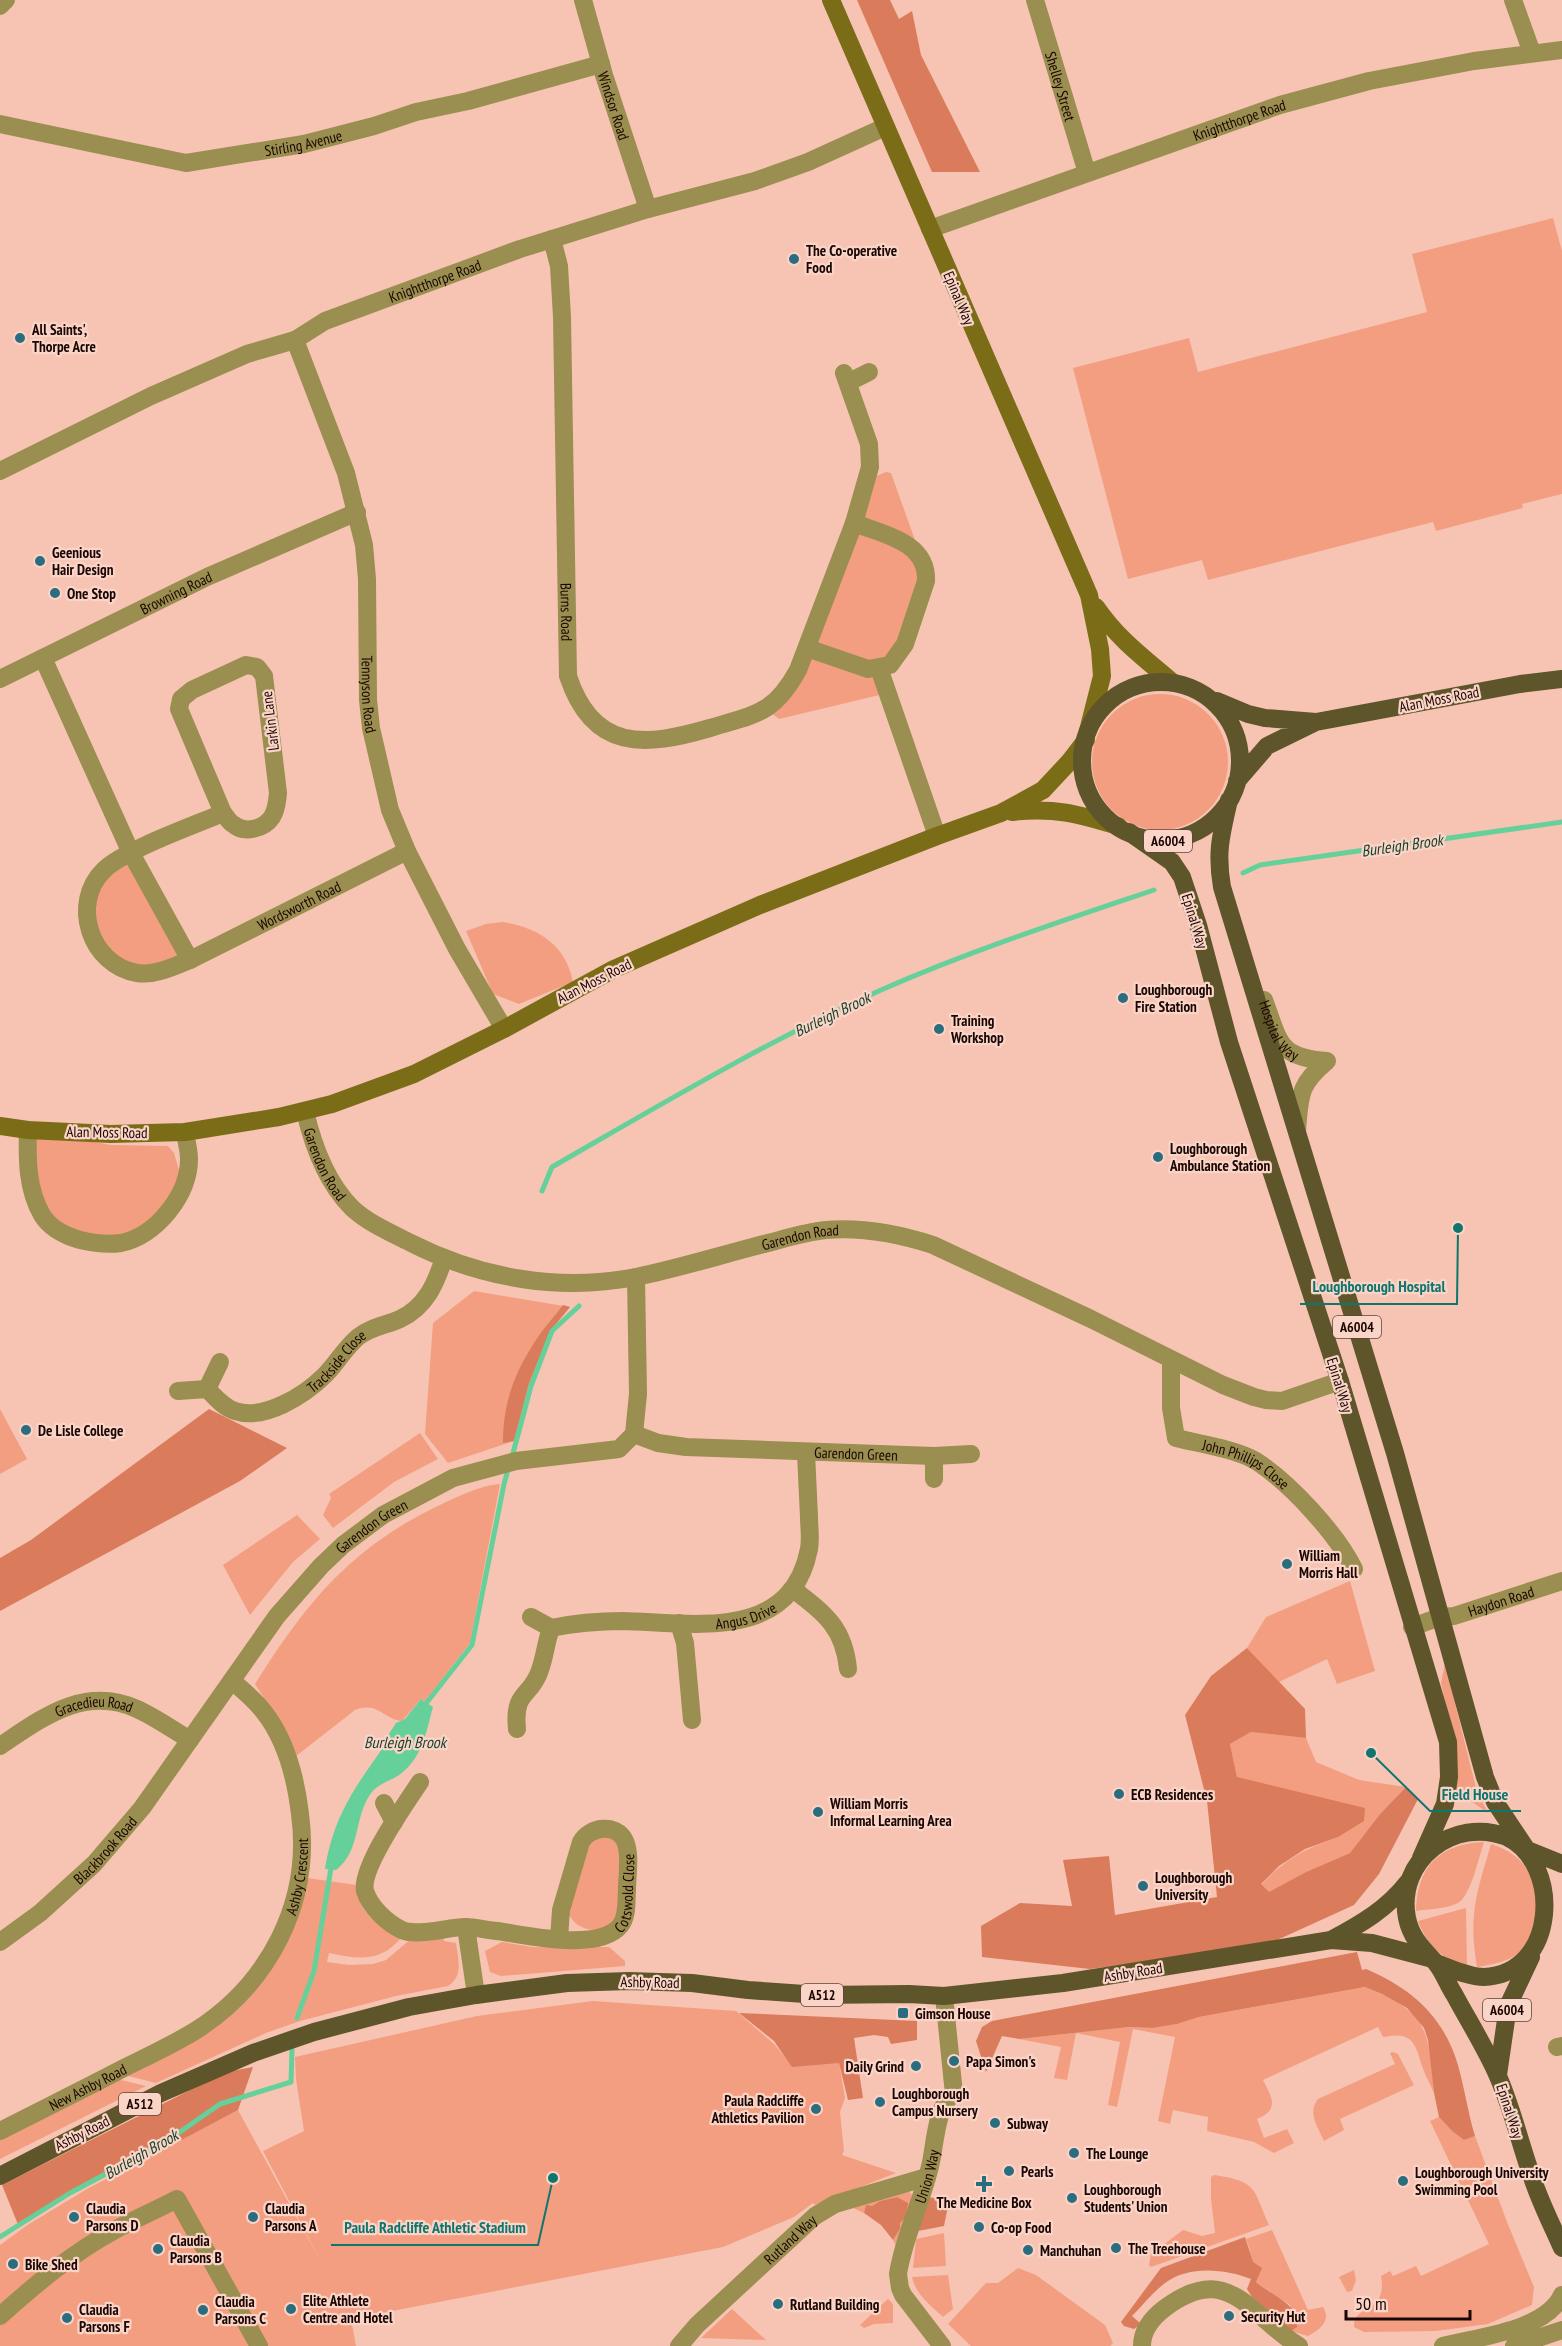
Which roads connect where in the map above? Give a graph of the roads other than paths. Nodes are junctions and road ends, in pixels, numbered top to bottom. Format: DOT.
graph roads {
  1 [pos="6,0"];
  2 [pos="583,0"];
  3 [pos="831,0"];
  4 [pos="1035,0"];
  5 [pos="1513,0"];
  6 [pos="0,6"];
  7 [pos="1562,50"];
  8 [pos="1532,53"];
  9 [pos="601,64"];
  10 [pos="0,124"];
  11 [pos="885,128"];
  12 [pos="1087,173"];
  13 [pos="648,209"];
  14 [pos="930,229"];
  15 [pos="552,239"];
  16 [pos="295,340"];
  17 [pos="869,372"];
  18 [pos="0,471"];
  19 [pos="357,512"];
  20 [pos="854,523"];
  21 [pos="1089,596"];
  22 [pos="807,648"];
  23 [pos="43,658"];
  24 [pos="879,668"];
  25 [pos="0,679"];
  26 [pos="1562,679"];
  27 [pos="1172,682"];
  28 [pos="1212,698"];
  29 [pos="1316,722"];
  30 [pos="1087,735"];
  31 [pos="1232,792"];
  32 [pos="224,813"];
  33 [pos="1001,813"];
  34 [pos="1123,829"];
  35 [pos="936,836"];
  36 [pos="407,851"];
  37 [pos="131,853"];
  38 [pos="190,960"];
  39 [pos="1245,968"];
  40 [pos="504,1029"];
  41 [pos="305,1111"];
  42 [pos="0,1126"];
  43 [pos="28,1130"];
  44 [pos="1297,1131"];
  45 [pos="185,1132"];
  46 [pos="444,1258"];
  47 [pos="636,1277"];
  48 [pos="1171,1359"];
  49 [pos="220,1362"];
  50 [pos="1371,1372"];
  51 [pos="1340,1381"];
  52 [pos="207,1389"];
  53 [pos="178,1391"];
  54 [pos="634,1434"];
  55 [pos="806,1453"];
  56 [pos="971,1454"];
  57 [pos="934,1456"];
  58 [pos="934,1479"];
  59 [pos="1354,1569"];
  60 [pos="1562,1581"];
  61 [pos="793,1589"];
  62 [pos="531,1617"];
  63 [pos="1440,1617"];
  64 [pos="679,1623"];
  65 [pos="1412,1627"];
  66 [pos="551,1629"];
  67 [pos="852,1656"];
  68 [pos="232,1680"];
  69 [pos="684,1710"];
  70 [pos="510,1718"];
  71 [pos="190,1740"];
  72 [pos="0,1746"];
  73 [pos="420,1782"];
  74 [pos="384,1803"];
  75 [pos="394,1822"];
  76 [pos="1527,1849"];
  77 [pos="1421,1858"];
  78 [pos="1562,1864"];
  79 [pos="1409,1881"];
  80 [pos="1562,1918"];
  81 [pos="466,1927"];
  82 [pos="559,1939"];
  83 [pos="1331,1940"];
  84 [pos="0,1942"];
  85 [pos="1539,1944"];
  86 [pos="1433,1960"];
  87 [pos="476,1995"];
  88 [pos="944,1996"];
  89 [pos="174,2042"];
  90 [pos="1498,2074"];
  91 [pos="0,2131"];
  92 [pos="0,2176"];
  93 [pos="927,2177"];
  94 [pos="1562,2248"];
  95 [pos="1562,2295"];
  96 [pos="0,2316"];
  97 [pos="1562,2330"];
  98 [pos="259,2346"];
  99 [pos="679,2346"];
  100 [pos="942,2346"];
  101 [pos="1142,2346"];
  102 [pos="1299,2346"];
  103 [pos="1443,2346"];
  104 [pos="1514,2346"];
  1 -- 6 [label="street"];
  2 -- 9 [label="street, Windsor Road"];
  3 -- 11 [label="street, Epinal Way"];
  4 -- 12 [label="street, Shelley Street"];
  5 -- 8 [label="street"];
  7 -- 8 [label="street, Knightthorpe Road"];
  8 -- 12 [label="street, Knightthorpe Road"];
  9 -- 10 [label="street, Stirling Avenue"];
  9 -- 13 [label="street, Windsor Road"];
  11 -- 13 [label="street, Knightthorpe Road"];
  11 -- 14 [label="street, Epinal Way"];
  12 -- 14 [label="street, Knightthorpe Road"];
  13 -- 15 [label="street, Knightthorpe Road"];
  14 -- 21 [label="street, Epinal Way"];
  15 -- 16 [label="street, Knightthorpe Road"];
  15 -- 22 [label="street, Burns Road"];
  16 -- 18 [label="street, Knightthorpe Road"];
  16 -- 19 [label="street, Tennyson Road"];
  17 -- 20 [label="street, Burns Road"];
  19 -- 23 [label="street, Browning Road"];
  19 -- 36 [label="street, Tennyson Road"];
  20 -- 22 [label="street, Burns Road"];
  20 -- 24 [label="street"];
  21 -- 27 [label="street, Epinal Way"];
  21 -- 30 [label="street, Epinal Way"];
  22 -- 24 [label="street"];
  23 -- 25 [label="street, Browning Road"];
  23 -- 37 [label="street"];
  24 -- 35 [label="street"];
  26 -- 29 [label="main road, Alan Moss Road / A6004"];
  27 -- 28 [label="main road, A6004"];
  27 -- 30 [label="main road, A6004"];
  28 -- 29 [label="main road, Alan Moss Road / A6004"];
  28 -- 31 [label="main road, A6004"];
  29 -- 31 [label="main road, Alan Moss Road / A6004"];
  30 -- 33 [label="street, Alan Moss Road"];
  30 -- 34 [label="main road, A6004"];
  31 -- 34 [label="main road, A6004"];
  31 -- 39 [label="main road, A6004"];
  32 -- 32 [label="street, Larkin Lane"];
  32 -- 37 [label="street"];
  33 -- 34 [label="street, Alan Moss Road"];
  33 -- 35 [label="street, Alan Moss Road"];
  34 -- 51 [label="main road, Epinal Way / A6004"];
  35 -- 40 [label="street, Alan Moss Road"];
  36 -- 38 [label="street, Wordsworth Road"];
  36 -- 40 [label="street, Tennyson Road"];
  37 -- 38 [label="street"];
  37 -- 38 [label="street, Wordsworth Road"];
  39 -- 44 [label="main road, A6004"];
  39 -- 44 [label="street, Hospital Way"];
  40 -- 41 [label="street, Alan Moss Road"];
  41 -- 45 [label="street, Alan Moss Road"];
  41 -- 46 [label="street, Garendon Road"];
  42 -- 43 [label="street, Alan Moss Road"];
  43 -- 45 [label="street, Alan Moss Road"];
  43 -- 45 [label="street"];
  44 -- 50 [label="main road, A6004"];
  46 -- 47 [label="street, Garendon Road"];
  46 -- 52 [label="street, Trackside Close"];
  47 -- 48 [label="street, Garendon Road"];
  47 -- 54 [label="street"];
  48 -- 51 [label="street, Garendon Road"];
  48 -- 59 [label="street, John Phillips Close"];
  49 -- 52 [label="street"];
  50 -- 51 [label="main road"];
  50 -- 63 [label="main road, A6004"];
  51 -- 65 [label="main road, Epinal Way / A6004"];
  52 -- 53 [label="street"];
  54 -- 55 [label="street, Garendon Green"];
  54 -- 68 [label="street, Garendon Green"];
  55 -- 57 [label="street, Garendon Green"];
  55 -- 61 [label="street, Angus Drive"];
  56 -- 57 [label="street, Garendon Green"];
  57 -- 58 [label="street"];
  60 -- 63 [label="street, Haydon Road"];
  61 -- 64 [label="street, Angus Drive"];
  61 -- 67 [label="street"];
  62 -- 66 [label="street"];
  63 -- 65 [label="street, Haydon Road"];
  63 -- 76 [label="main road, A6004"];
  64 -- 66 [label="street, Angus Drive"];
  64 -- 69 [label="street"];
  65 -- 77 [label="main road, Epinal Way / A6004"];
  66 -- 70 [label="street"];
  68 -- 71 [label="street, Garendon Green"];
  68 -- 89 [label="street, Ashby Crescent"];
  71 -- 72 [label="street, Gracedieu Road"];
  71 -- 84 [label="street, Blackbrook Road"];
  73 -- 75 [label="street, Cotswold Close"];
  74 -- 75 [label="street"];
  75 -- 81 [label="street, Cotswold Close"];
  76 -- 77 [label="main road"];
  76 -- 78 [label="main road"];
  76 -- 85 [label="main road"];
  77 -- 79 [label="main road"];
  79 -- 83 [label="main road, Ashby Road"];
  79 -- 86 [label="main road"];
  80 -- 85 [label="main road"];
  81 -- 82 [label="street, Cotswold Close"];
  81 -- 87 [label="street"];
  82 -- 82 [label="street, Cotswold Close"];
  83 -- 86 [label="main road, Ashby Road"];
  83 -- 88 [label="main road, Ashby Road / A512"];
  85 -- 86 [label="main road"];
  85 -- 90 [label="main road, Epinal Way / A6004"];
  86 -- 90 [label="main road, Epinal Way / A6004"];
  87 -- 88 [label="main road, Ashby Road / A512"];
  87 -- 92 [label="main road, Ashby Road / A512"];
  88 -- 93 [label="street, Union Way"];
  89 -- 91 [label="street, New Ashby Road"];
  90 -- 94 [label="main road, Epinal Way / A6004"];
  93 -- 99 [label="street, Rutland Way"];
  93 -- 100 [label="street, Union Way"];
  95 -- 103 [label="street"];
  96 -- 98 [label="street"];
  97 -- 104 [label="street"];
  101 -- 102 [label="street"];
}
